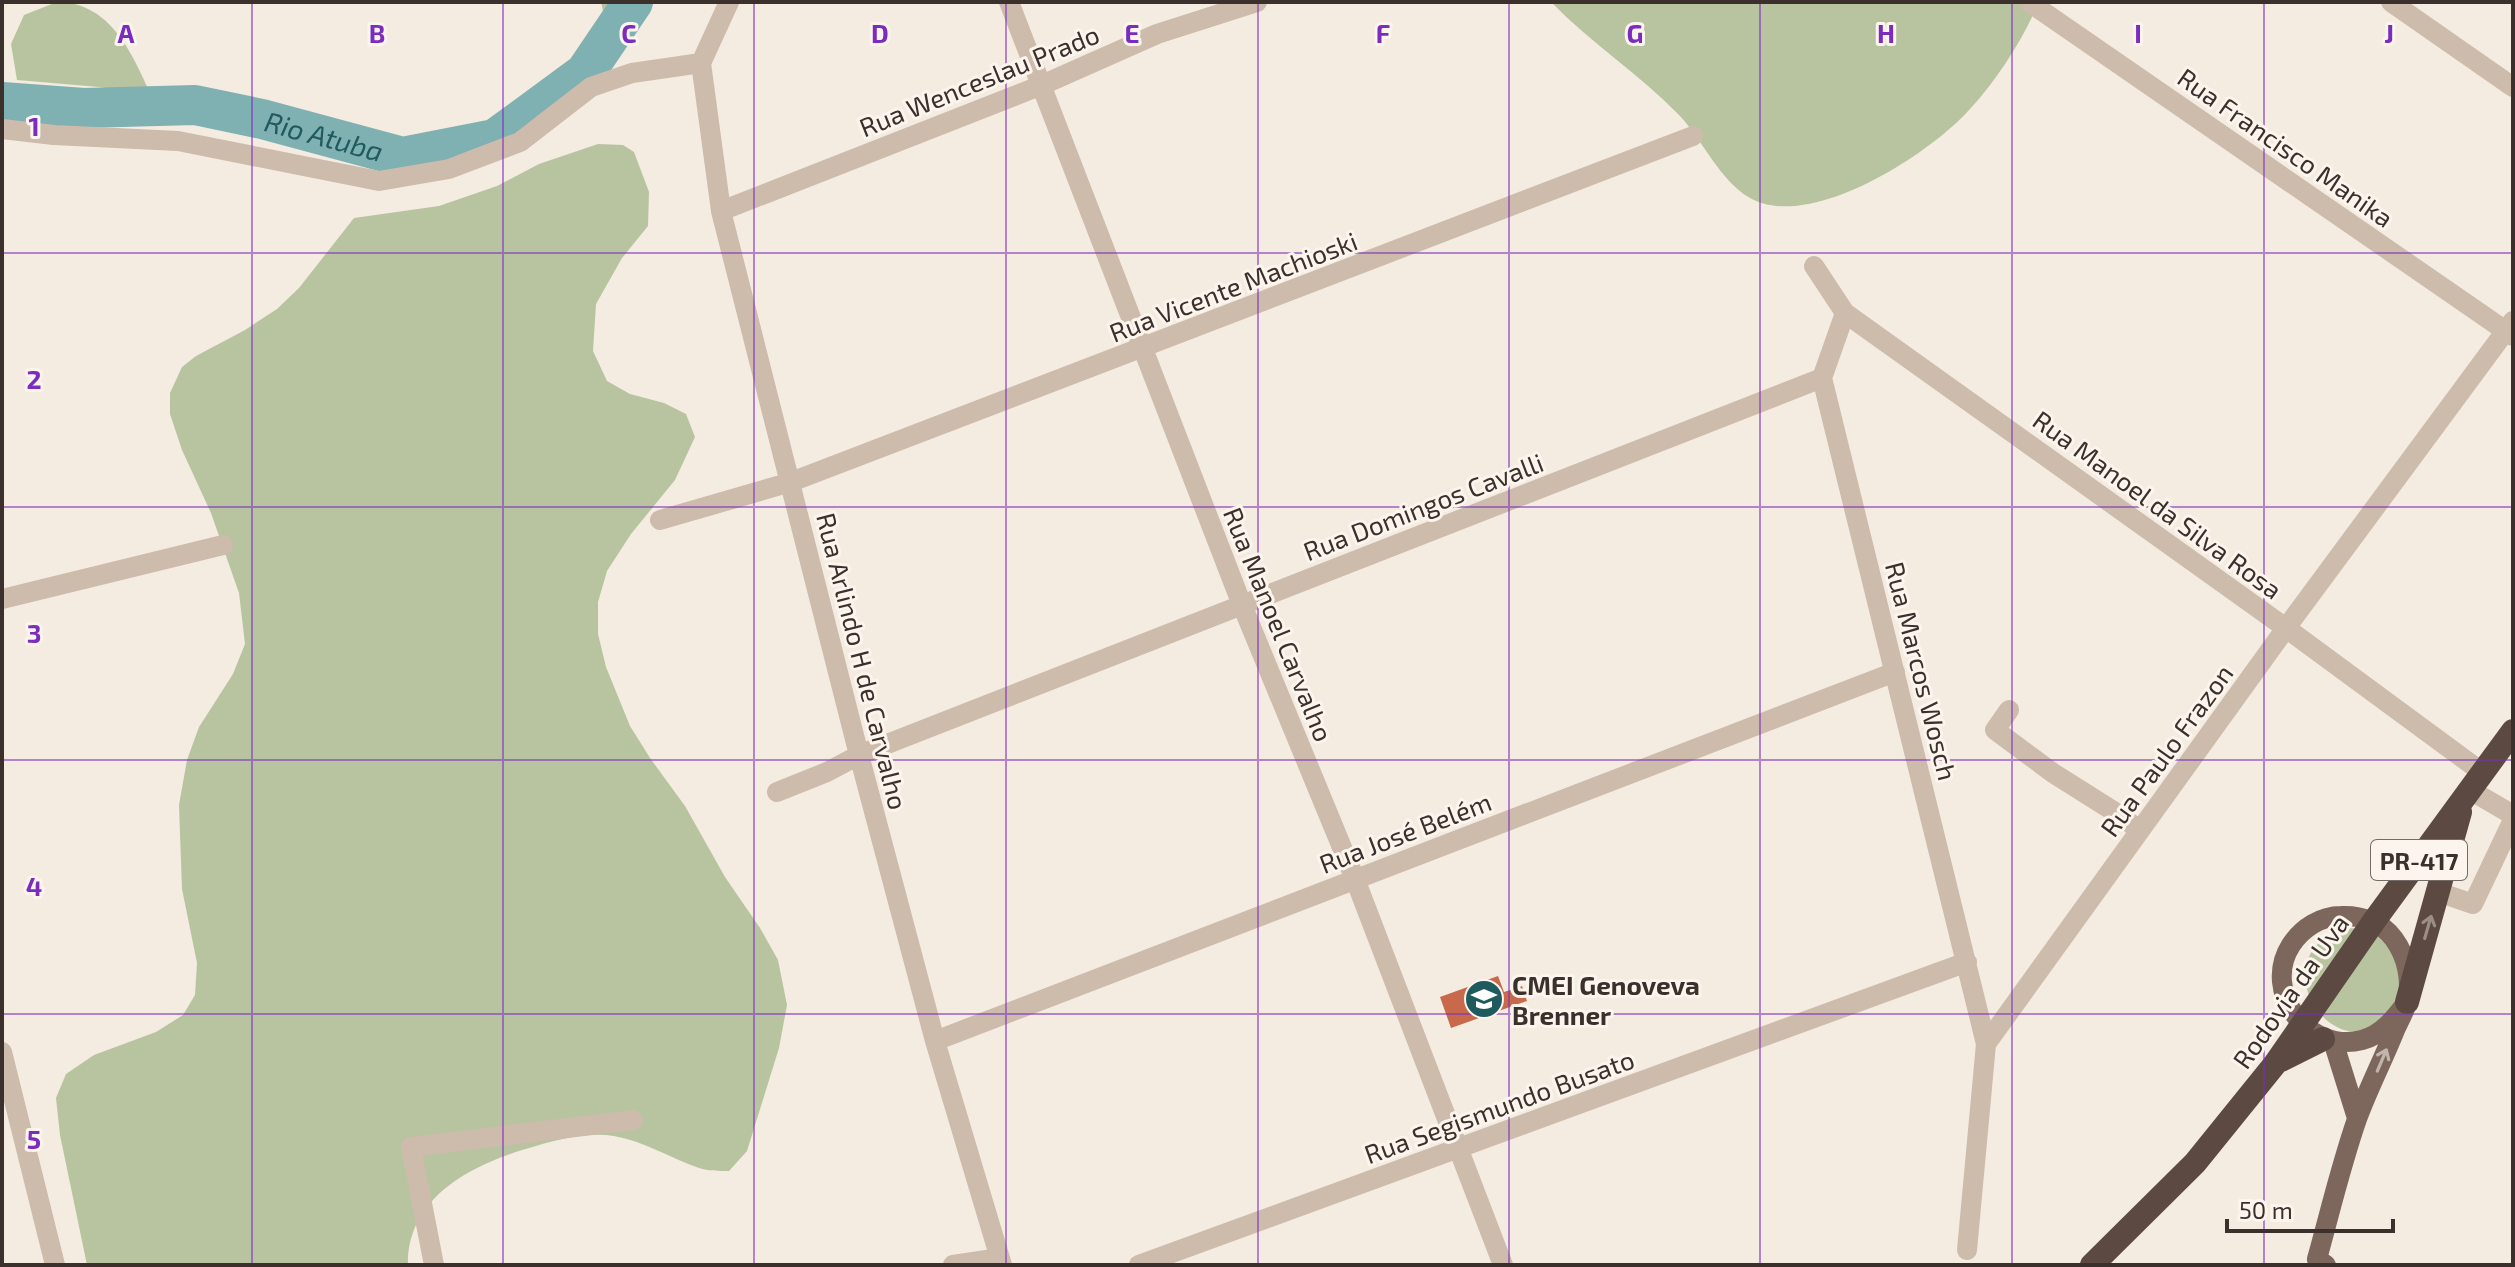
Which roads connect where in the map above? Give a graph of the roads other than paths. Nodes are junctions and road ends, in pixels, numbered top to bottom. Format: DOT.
graph roads {
  1 [pos="729,2"];
  2 [pos="1009,2"];
  3 [pos="1257,2"];
  4 [pos="2029,2"];
  5 [pos="2391,2"];
  6 [pos="701,63"];
  7 [pos="1042,85"];
  8 [pos="2513,87"];
  9 [pos="2,129"];
  10 [pos="1693,136"];
  11 [pos="721,211"];
  12 [pos="1814,266"];
  13 [pos="1845,313"];
  14 [pos="2511,329"];
  15 [pos="1143,349"];
  16 [pos="1822,378"];
  17 [pos="791,482"];
  18 [pos="660,520"];
  19 [pos="223,545"];
  20 [pos="2,599"];
  21 [pos="1242,605"];
  22 [pos="2286,628"];
  23 [pos="1895,672"];
  24 [pos="2009,710"];
  25 [pos="2513,731"];
  26 [pos="859,755"];
  27 [pos="2472,787"];
  28 [pos="777,792"];
  29 [pos="2513,818"];
  30 [pos="2139,830"];
  31 [pos="1355,879"];
  32 [pos="2438,892"];
  33 [pos="2374,921"];
  34 [pos="1967,962"];
  35 [pos="2407,1002"];
  36 [pos="2302,1025"];
  37 [pos="2328,1040"];
  38 [pos="935,1041"];
  39 [pos="1986,1044"];
  40 [pos="2,1052"];
  41 [pos="2275,1064"];
  42 [pos="2357,1118"];
  43 [pos="633,1120"];
  44 [pos="1459,1148"];
  45 [pos="1967,1250"];
  46 [pos="1172,1259"];
  47 [pos="1001,1262"];
  48 [pos="2319,1263"];
  49 [pos="55,1265"];
  50 [pos="434,1265"];
  51 [pos="953,1265"];
  52 [pos="1139,1265"];
  53 [pos="1503,1265"];
  54 [pos="2092,1265"];
  1 -- 6 [label="street"];
  2 -- 7 [label="street, Rua Manoel Carvalho"];
  3 -- 7 [label="street, Rua Wenceslau Prado"];
  4 -- 14 [label="street, Rua Francisco Manika"];
  5 -- 8 [label="street"];
  6 -- 9 [label="street"];
  6 -- 11 [label="street, Rua Arlindo H de Carvalho"];
  7 -- 11 [label="street, Rua Wenceslau Prado"];
  7 -- 15 [label="street, Rua Manoel Carvalho"];
  10 -- 15 [label="street, Rua Vicente Machioski"];
  11 -- 17 [label="street, Rua Arlindo H de Carvalho"];
  12 -- 13 [label="street, Rua Manoel da Silva Rosa"];
  13 -- 16 [label="street"];
  13 -- 22 [label="street, Rua Manoel da Silva Rosa"];
  14 -- 22 [label="street, Rua Paulo Frazon"];
  15 -- 17 [label="street, Rua Vicente Machioski"];
  15 -- 21 [label="street, Rua Manoel Carvalho"];
  16 -- 21 [label="street, Rua Domingos Cavalli"];
  16 -- 23 [label="street, Rua Marcos Wosch"];
  17 -- 18 [label="street, Rua Vicente Machioski"];
  17 -- 26 [label="street, Rua Arlindo H de Carvalho"];
  19 -- 20 [label="street"];
  21 -- 26 [label="street, Rua Domingos Cavalli"];
  21 -- 31 [label="street, Rua Manoel Carvalho"];
  22 -- 27 [label="street, Rua Manoel da Silva Rosa"];
  22 -- 30 [label="street, Rua Paulo Frazon"];
  23 -- 31 [label="street, Rua José Belém"];
  23 -- 34 [label="street, Rua Marcos Wosch"];
  24 -- 30 [label="street"];
  25 -- 27 [label="highway, Rodovia da Uva / PR-417"];
  26 -- 28 [label="street, Rua Domingos Cavalli"];
  26 -- 38 [label="street, Rua Arlindo H de Carvalho"];
  27 -- 29 [label="street, Rua Manoel da Silva Rosa"];
  27 -- 32 [label="highway"];
  27 -- 33 [label="highway, Rodovia da Uva / PR-417"];
  29 -- 32 [label="street"];
  30 -- 39 [label="street, Rua Paulo Frazon"];
  31 -- 38 [label="street, Rua José Belém"];
  31 -- 44 [label="street, Rua Manoel Carvalho"];
  35 -- 32 [label="highway, one-way"];
  33 -- 35 [label="main road"];
  33 -- 36 [label="highway, Rodovia da Uva / PR-417"];
  33 -- 36 [label="main road"];
  34 -- 39 [label="street, Rua Marcos Wosch"];
  34 -- 44 [label="street, Rua Segismundo Busato"];
  35 -- 37 [label="main road"];
  42 -- 35 [label="main road, one-way"];
  36 -- 37 [label="main road"];
  36 -- 41 [label="highway, Rodovia da Uva / PR-417"];
  37 -- 41 [label="highway"];
  37 -- 42 [label="main road"];
  38 -- 47 [label="street, Rua Arlindo H de Carvalho"];
  39 -- 45 [label="street"];
  40 -- 49 [label="street"];
  41 -- 54 [label="highway, Rodovia da Uva / PR-417"];
  42 -- 48 [label="main road"];
  43 -- 50 [label="street"];
  44 -- 46 [label="street, Rua Segismundo Busato"];
  44 -- 53 [label="street, Rua Manoel Carvalho"];
  46 -- 52 [label="street, Rua Segismundo Busato"];
  47 -- 51 [label="street"];
}
